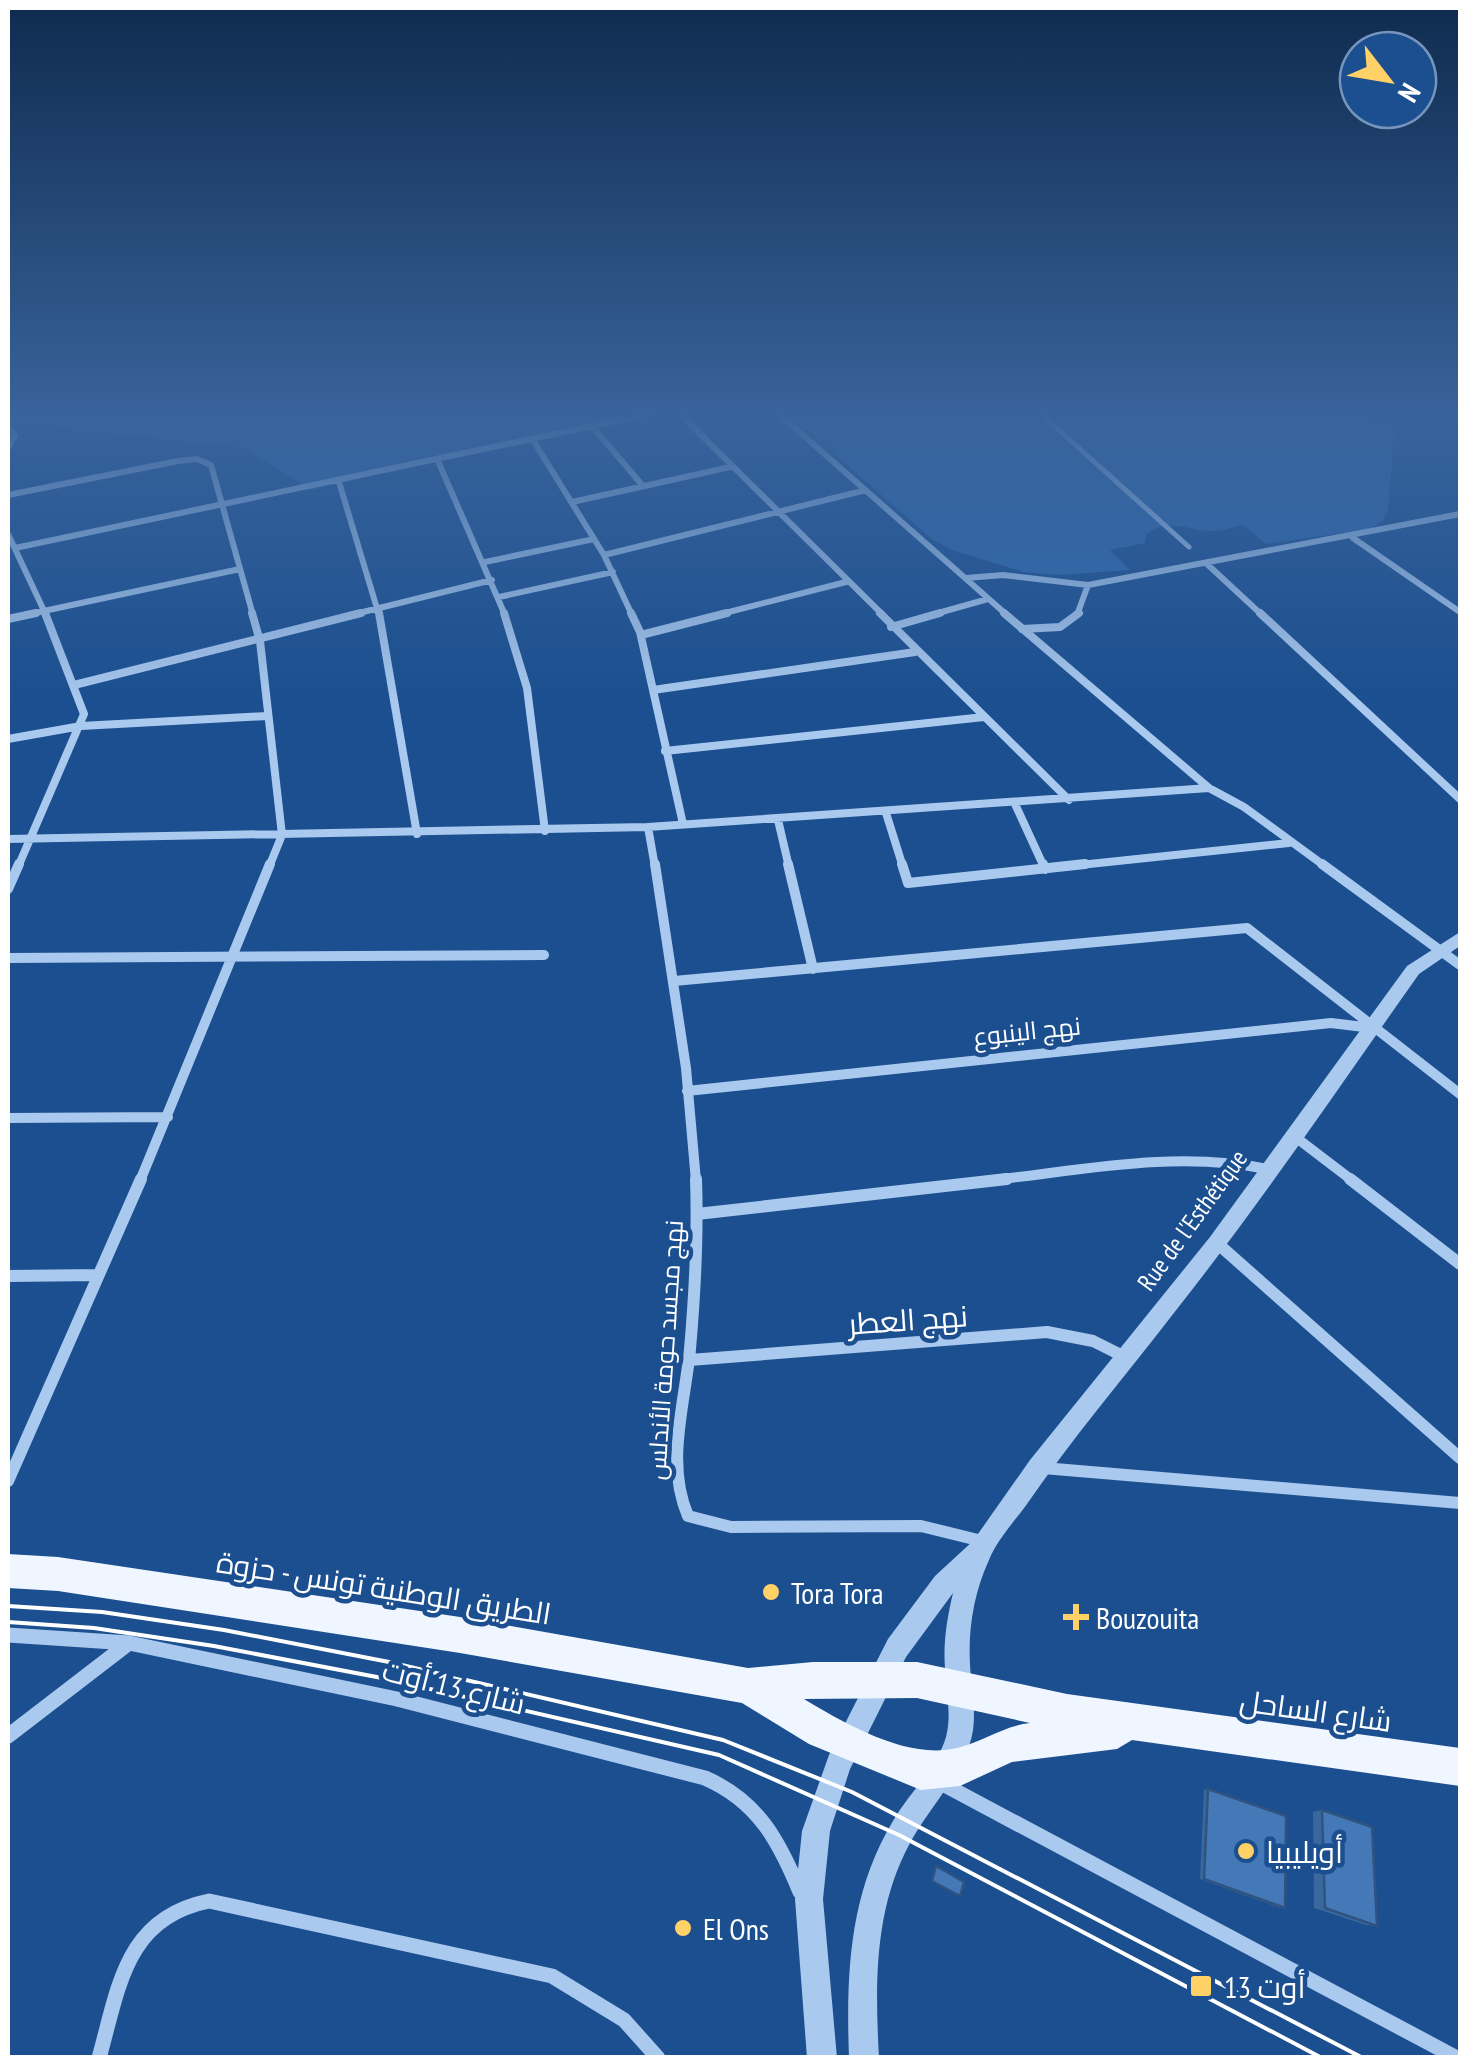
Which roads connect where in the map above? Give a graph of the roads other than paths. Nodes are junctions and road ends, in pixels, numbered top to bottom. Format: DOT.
graph roads {
  1 [pos="201,509"];
  2 [pos="223,509"];
  3 [pos="347,509"];
  4 [pos="461,509"];
  5 [pos="576,509"];
  6 [pos="773,509"];
  7 [pos="792,509"];
  8 [pos="883,509"];
  9 [pos="1147,509"];
  10 [pos="777,513"];
  11 [pos="1460,514"];
  12 [pos="8,534"];
  13 [pos="1352,538"];
  14 [pos="594,539"];
  15 [pos="1189,547"];
  16 [pos="15,548"];
  17 [pos="604,554"];
  18 [pos="20,561"];
  19 [pos="485,562"];
  20 [pos="8,564"];
  21 [pos="1207,564"];
  22 [pos="240,569"];
  23 [pos="612,572"];
  24 [pos="966,578"];
  25 [pos="492,580"];
  26 [pos="846,582"];
  27 [pos="1088,585"];
  28 [pos="499,596"];
  29 [pos="988,599"];
  30 [pos="378,610"];
  31 [pos="44,612"];
  32 [pos="1460,612"];
  33 [pos="8,619"];
  34 [pos="891,627"];
  35 [pos="1022,629"];
  36 [pos="640,635"];
  37 [pos="260,641"];
  38 [pos="916,652"];
  39 [pos="74,685"];
  40 [pos="653,690"];
  41 [pos="266,716"];
  42 [pos="984,716"];
  43 [pos="82,726"];
  44 [pos="8,739"];
  45 [pos="665,751"];
  46 [pos="1210,788"];
  47 [pos="1460,799"];
  48 [pos="1069,800"];
  49 [pos="1015,804"];
  50 [pos="886,813"];
  51 [pos="778,820"];
  52 [pos="683,824"];
  53 [pos="648,827"];
  54 [pos="545,831"];
  55 [pos="282,834"];
  56 [pos="418,834"];
  57 [pos="30,838"];
  58 [pos="8,839"];
  59 [pos="1290,843"];
  60 [pos="1046,869"];
  61 [pos="8,888"];
  62 [pos="1460,938"];
  63 [pos="1439,948"];
  64 [pos="544,954"];
  65 [pos="235,956"];
  66 [pos="8,958"];
  67 [pos="1460,965"];
  68 [pos="812,968"];
  69 [pos="674,981"];
  70 [pos="1373,1028"];
  71 [pos="687,1091"];
  72 [pos="1460,1094"];
  73 [pos="8,1118"];
  74 [pos="168,1118"];
  75 [pos="1293,1136"];
  76 [pos="1267,1169"];
  77 [pos="697,1214"];
  78 [pos="1217,1243"];
  79 [pos="1460,1264"];
  80 [pos="8,1276"];
  81 [pos="97,1276"];
  82 [pos="1126,1358"];
  83 [pos="690,1360"];
  84 [pos="1460,1458"];
  85 [pos="1038,1468"];
  86 [pos="8,1481"];
  87 [pos="1460,1503"];
  88 [pos="983,1546"];
  89 [pos="8,1570"];
  90 [pos="8,1635"];
  91 [pos="129,1643"];
  92 [pos="879,1680"];
  93 [pos="748,1686"];
  94 [pos="958,1688"];
  95 [pos="1162,1727"];
  96 [pos="8,1736"];
  97 [pos="848,1744"];
  98 [pos="1460,1767"];
  99 [pos="932,1774"];
  100 [pos="810,1918"];
  101 [pos="99,2058"];
  102 [pos="658,2058"];
  103 [pos="822,2058"];
  104 [pos="864,2058"];
  105 [pos="1456,2058"];
  1 -- 16 [label="street"];
  2 -- 22 [label="street"];
  3 -- 30 [label="street"];
  4 -- 19 [label="street"];
  5 -- 14 [label="street"];
  6 -- 10 [label="street"];
  7 -- 10 [label="street"];
  8 -- 24 [label="street"];
  9 -- 15 [label="street"];
  10 -- 17 [label="street"];
  10 -- 26 [label="street"];
  11 -- 13 [label="street"];
  12 -- 16 [label="street"];
  13 -- 21 [label="street"];
  13 -- 32 [label="street"];
  14 -- 17 [label="street"];
  14 -- 19 [label="street"];
  16 -- 18 [label="street"];
  17 -- 23 [label="street"];
  18 -- 20 [label="street"];
  18 -- 31 [label="street"];
  19 -- 25 [label="street"];
  21 -- 27 [label="street"];
  21 -- 47 [label="street"];
  22 -- 31 [label="street"];
  22 -- 37 [label="street"];
  23 -- 28 [label="street"];
  23 -- 36 [label="street"];
  24 -- 27 [label="street"];
  24 -- 29 [label="street"];
  25 -- 28 [label="street"];
  25 -- 30 [label="street"];
  26 -- 34 [label="street"];
  26 -- 36 [label="street"];
  27 -- 35 [label="street"];
  28 -- 54 [label="street"];
  29 -- 34 [label="street"];
  29 -- 35 [label="street"];
  30 -- 37 [label="street"];
  30 -- 56 [label="street"];
  31 -- 33 [label="street"];
  31 -- 39 [label="street"];
  34 -- 38 [label="street"];
  35 -- 46 [label="street"];
  36 -- 40 [label="street"];
  37 -- 39 [label="street"];
  37 -- 41 [label="street"];
  38 -- 40 [label="street"];
  38 -- 42 [label="street"];
  39 -- 43 [label="street"];
  40 -- 45 [label="street"];
  41 -- 43 [label="street"];
  41 -- 55 [label="street"];
  42 -- 45 [label="street"];
  42 -- 48 [label="street"];
  43 -- 44 [label="street"];
  43 -- 57 [label="street"];
  45 -- 52 [label="street"];
  46 -- 48 [label="street"];
  46 -- 59 [label="street"];
  48 -- 49 [label="street"];
  49 -- 50 [label="street"];
  49 -- 60 [label="street"];
  50 -- 51 [label="street"];
  50 -- 60 [label="street"];
  51 -- 52 [label="street"];
  51 -- 68 [label="street"];
  52 -- 53 [label="street"];
  53 -- 54 [label="street"];
  53 -- 69 [label="street, نهج مجسد حومة الأندلس"];
  54 -- 56 [label="street"];
  55 -- 56 [label="street"];
  55 -- 57 [label="street"];
  55 -- 65 [label="street"];
  57 -- 58 [label="street"];
  57 -- 61 [label="street"];
  59 -- 60 [label="street"];
  59 -- 63 [label="street"];
  62 -- 63 [label="street, Rue de l'Esthétique"];
  63 -- 67 [label="street"];
  63 -- 70 [label="street, Rue de l'Esthétique"];
  64 -- 65 [label="street"];
  65 -- 66 [label="street"];
  65 -- 74 [label="street"];
  68 -- 69 [label="street"];
  68 -- 70 [label="street"];
  69 -- 71 [label="street, نهج مجسد حومة الأندلس"];
  70 -- 71 [label="street, نهج الينبوع"];
  70 -- 72 [label="street"];
  70 -- 75 [label="street, Rue de l'Esthétique"];
  71 -- 77 [label="street, نهج مجسد حومة الأندلس"];
  73 -- 74 [label="street"];
  74 -- 81 [label="street"];
  75 -- 76 [label="street, Rue de l'Esthétique"];
  75 -- 79 [label="street"];
  76 -- 77 [label="street"];
  76 -- 78 [label="street, Rue de l'Esthétique"];
  77 -- 83 [label="street, نهج مجسد حومة الأندلس"];
  78 -- 82 [label="street, Rue de l'Esthétique"];
  78 -- 84 [label="street"];
  80 -- 81 [label="street"];
  81 -- 86 [label="street"];
  82 -- 83 [label="street, نهج العطر"];
  82 -- 85 [label="street, Rue de l'Esthétique"];
  83 -- 88 [label="street, نهج مجسد حومة الأندلس"];
  85 -- 87 [label="street"];
  85 -- 88 [label="street, Rue de l'Esthétique"];
  88 -- 92 [label="street, Rue de l'Esthétique"];
  88 -- 94 [label="street, Rue de l'Esthétique"];
  89 -- 93 [label="main road, الطريق الوطنية تونس - حزوة"];
  90 -- 91 [label="street, شارع 13 أوت"];
  91 -- 96 [label="street"];
  91 -- 100 [label="street, شارع 13 أوت"];
  92 -- 93 [label="main road, الطريق الوطنية تونس - حزوة"];
  92 -- 94 [label="main road, شارع الساحل"];
  92 -- 97 [label="street, Rue de l'Esthétique"];
  93 -- 97 [label="main road, الطريق الوطنية تونس - حزوة"];
  94 -- 95 [label="main road, شارع الساحل"];
  94 -- 99 [label="street, Rue de l'Esthétique"];
  95 -- 98 [label="main road, شارع الساحل"];
  95 -- 99 [label="main road, شارع الساحل"];
  97 -- 99 [label="main road"];
  97 -- 100 [label="street, Rue de l'Esthétique"];
  99 -- 104 [label="street, Rue de l'Esthétique"];
  99 -- 105 [label="street"];
  100 -- 103 [label="street, Rue de l'Esthétique"];
  101 -- 102 [label="street"];
}
